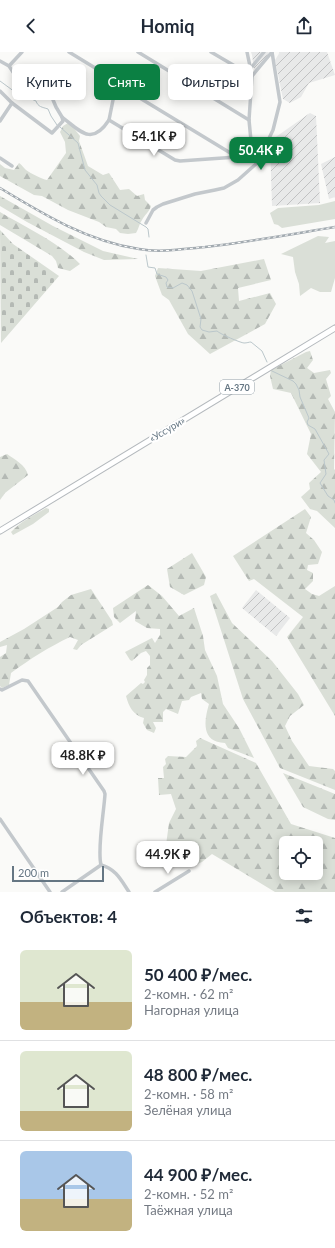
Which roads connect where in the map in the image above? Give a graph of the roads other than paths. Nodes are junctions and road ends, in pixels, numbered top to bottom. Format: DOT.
graph roads {
  1 [pos="22,52"];
  2 [pos="69,52"];
  3 [pos="138,52"];
  4 [pos="211,52"];
  5 [pos="247,52"];
  6 [pos="264,52"];
  7 [pos="272,52"];
  8 [pos="0,61"];
  9 [pos="232,64"];
  10 [pos="250,64"];
  11 [pos="9,66"];
  12 [pos="253,66"];
  13 [pos="94,67"];
  14 [pos="253,75"];
  15 [pos="0,91"];
  16 [pos="113,100"];
  17 [pos="143,100"];
  18 [pos="251,100"];
  19 [pos="12,103"];
  20 [pos="62,117"];
  21 [pos="109,120"];
  22 [pos="250,120"];
  23 [pos="0,121"];
  24 [pos="237,157"];
  25 [pos="0,158"];
  26 [pos="12,166"];
  27 [pos="146,223"];
  28 [pos="335,328"];
  29 [pos="0,531"];
  30 [pos="0,689"];
  31 [pos="0,819"];
  32 [pos="101,865"];
  33 [pos="189,871"];
  34 [pos="50,892"];
  35 [pos="62,892"];
  36 [pos="129,892"];
  37 [pos="155,892"];
  1 -- 11 [label="street"];
  2 -- 13 [label="street"];
  3 -- 22 [label="street"];
  4 -- 9 [label="street"];
  5 -- 10 [label="street"];
  6 -- 12 [label="street"];
  7 -- 14 [label="street"];
  7 -- 27 [label="street"];
  8 -- 11 [label="street"];
  11 -- 20 [label="street"];
  15 -- 19 [label="street"];
  16 -- 21 [label="street"];
  17 -- 24 [label="street"];
  18 -- 22 [label="street"];
  19 -- 20 [label="street"];
  19 -- 23 [label="street"];
  20 -- 21 [label="street"];
  21 -- 24 [label="street"];
  22 -- 24 [label="street"];
  25 -- 26 [label="street"];
  28 -- 29 [label="highway, «Уссури» / А-370"];
  30 -- 32 [label="street"];
  31 -- 34 [label="street"];
  32 -- 35 [label="street"];
  32 -- 36 [label="street"];
  33 -- 37 [label="street"];
}
